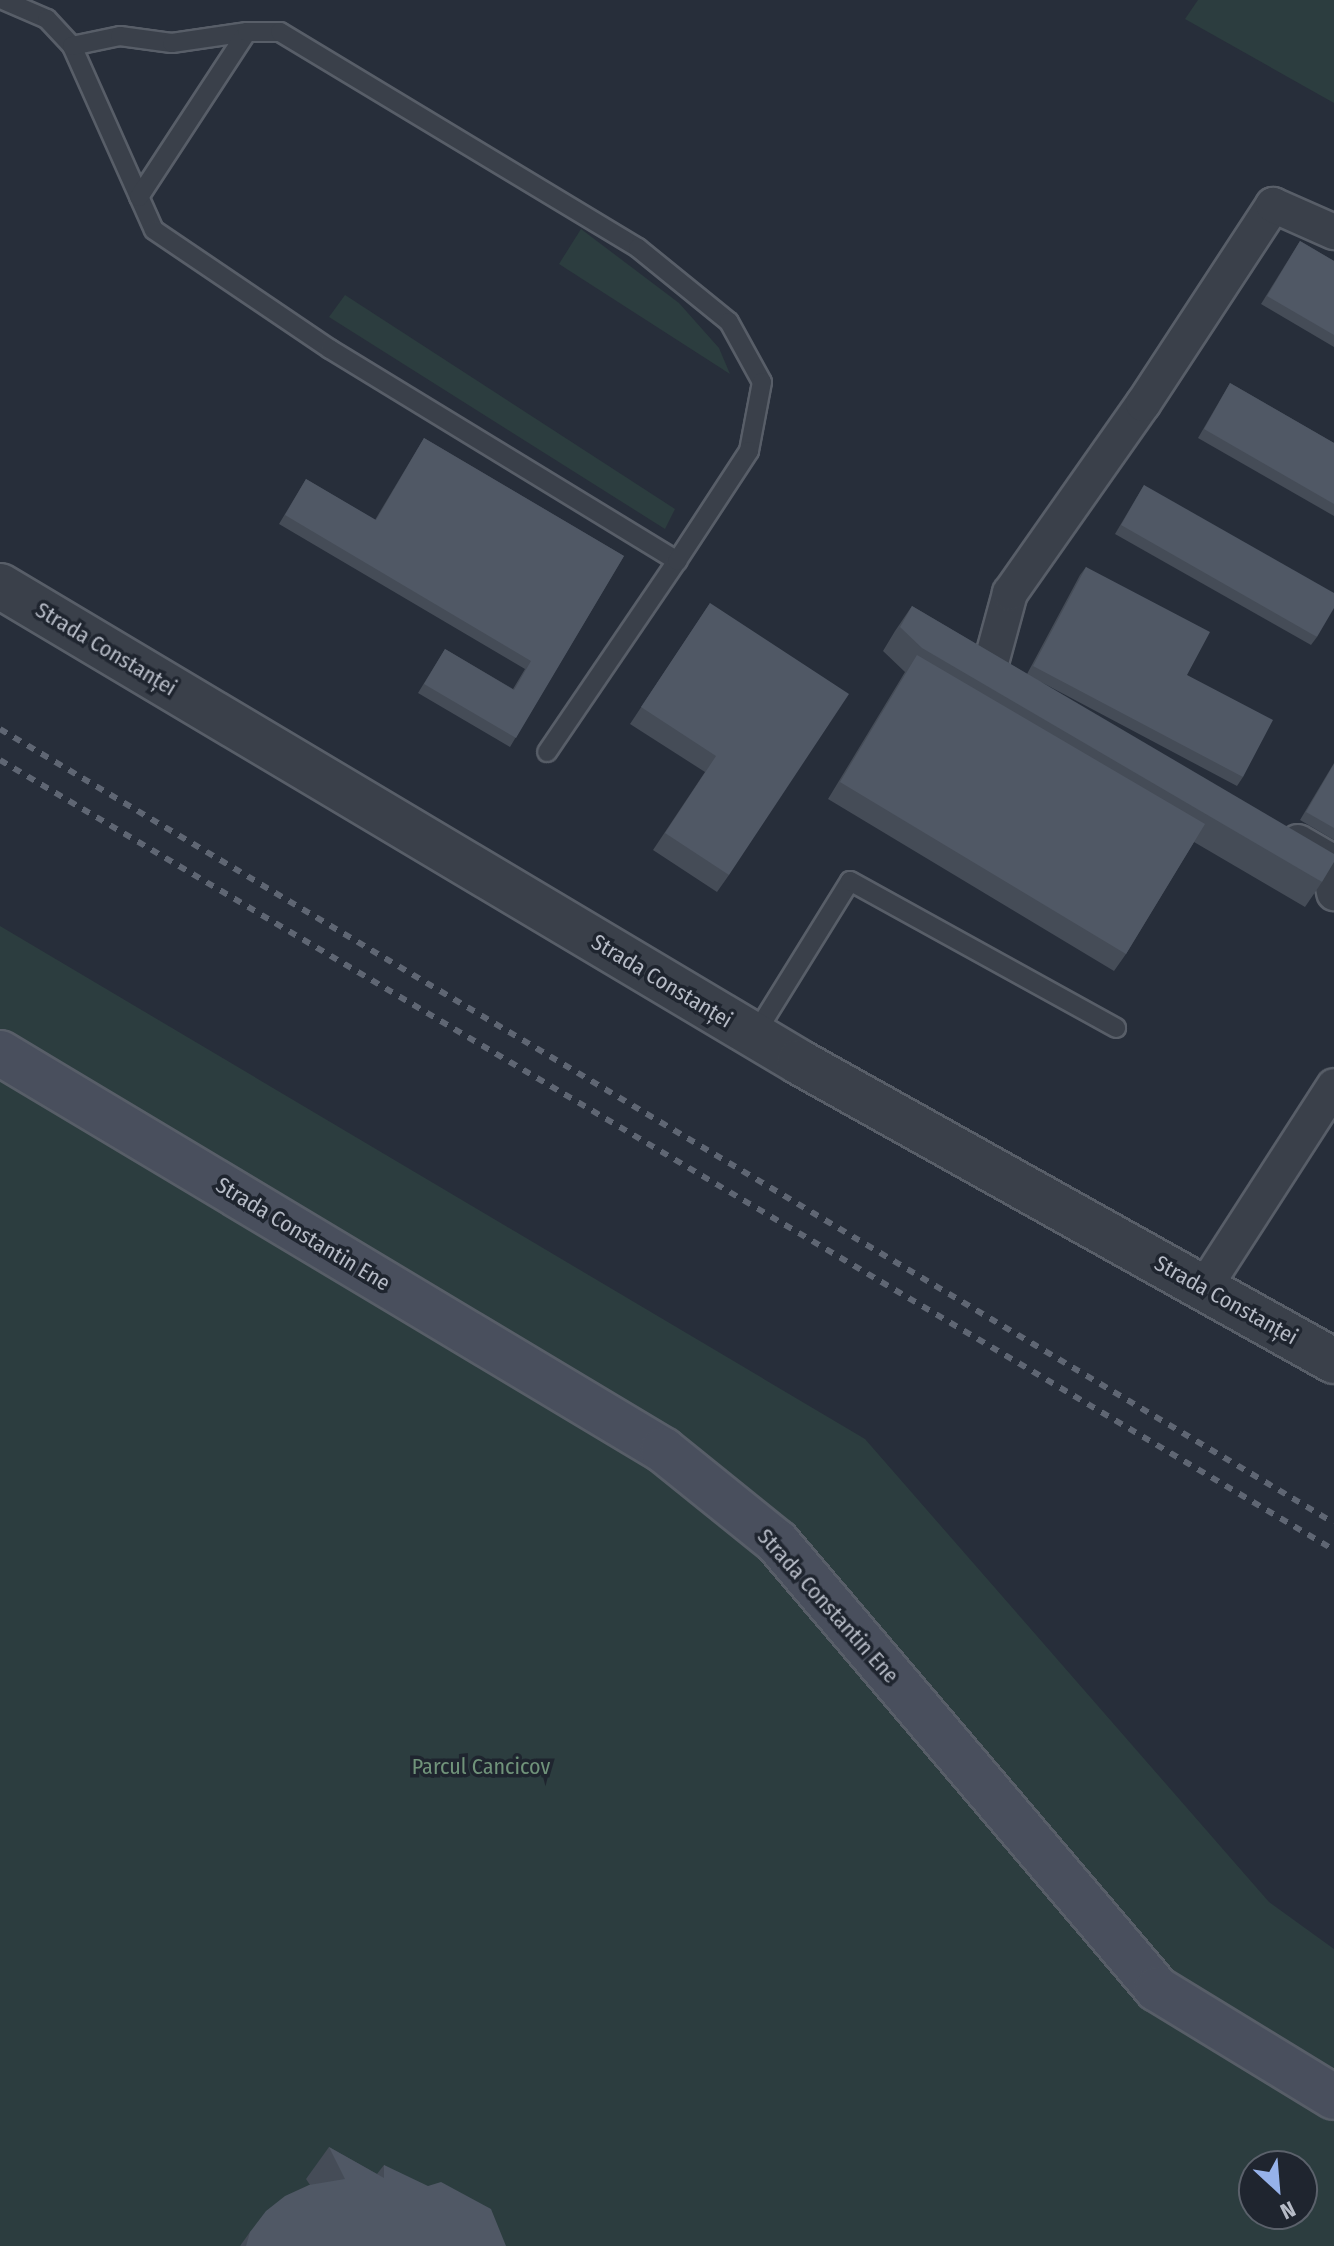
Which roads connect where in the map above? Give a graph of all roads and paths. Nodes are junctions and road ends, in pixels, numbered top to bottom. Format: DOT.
graph roads {
  1 [pos="3,0"];
  2 [pos="247,32"];
  3 [pos="72,46"];
  4 [pos="139,197"];
  5 [pos="1334,232"];
  6 [pos="677,561"];
  7 [pos="0,586"];
  8 [pos="991,663"];
  9 [pos="547,752"];
  10 [pos="1272,828"];
  11 [pos="1334,893"];
  12 [pos="1116,1028"];
  13 [pos="754,1036"];
  14 [pos="0,1053"];
  15 [pos="1334,1086"];
  16 [pos="1204,1288"];
  17 [pos="1334,1361"];
  18 [pos="1334,2097"];
  1 -- 3 [label="lane"];
  2 -- 3 [label="lane"];
  2 -- 4 [label="lane"];
  2 -- 6 [label="lane"];
  3 -- 4 [label="lane"];
  4 -- 6 [label="lane"];
  5 -- 8 [label="street"];
  6 -- 9 [label="lane"];
  7 -- 13 [label="street, Strada Constanței"];
  10 -- 11 [label="street"];
  12 -- 13 [label="lane"];
  13 -- 16 [label="street, Strada Constanței"];
  14 -- 18 [label="main road, Strada Constantin Ene"];
  15 -- 16 [label="street"];
  16 -- 17 [label="street, Strada Constanței"];
}
